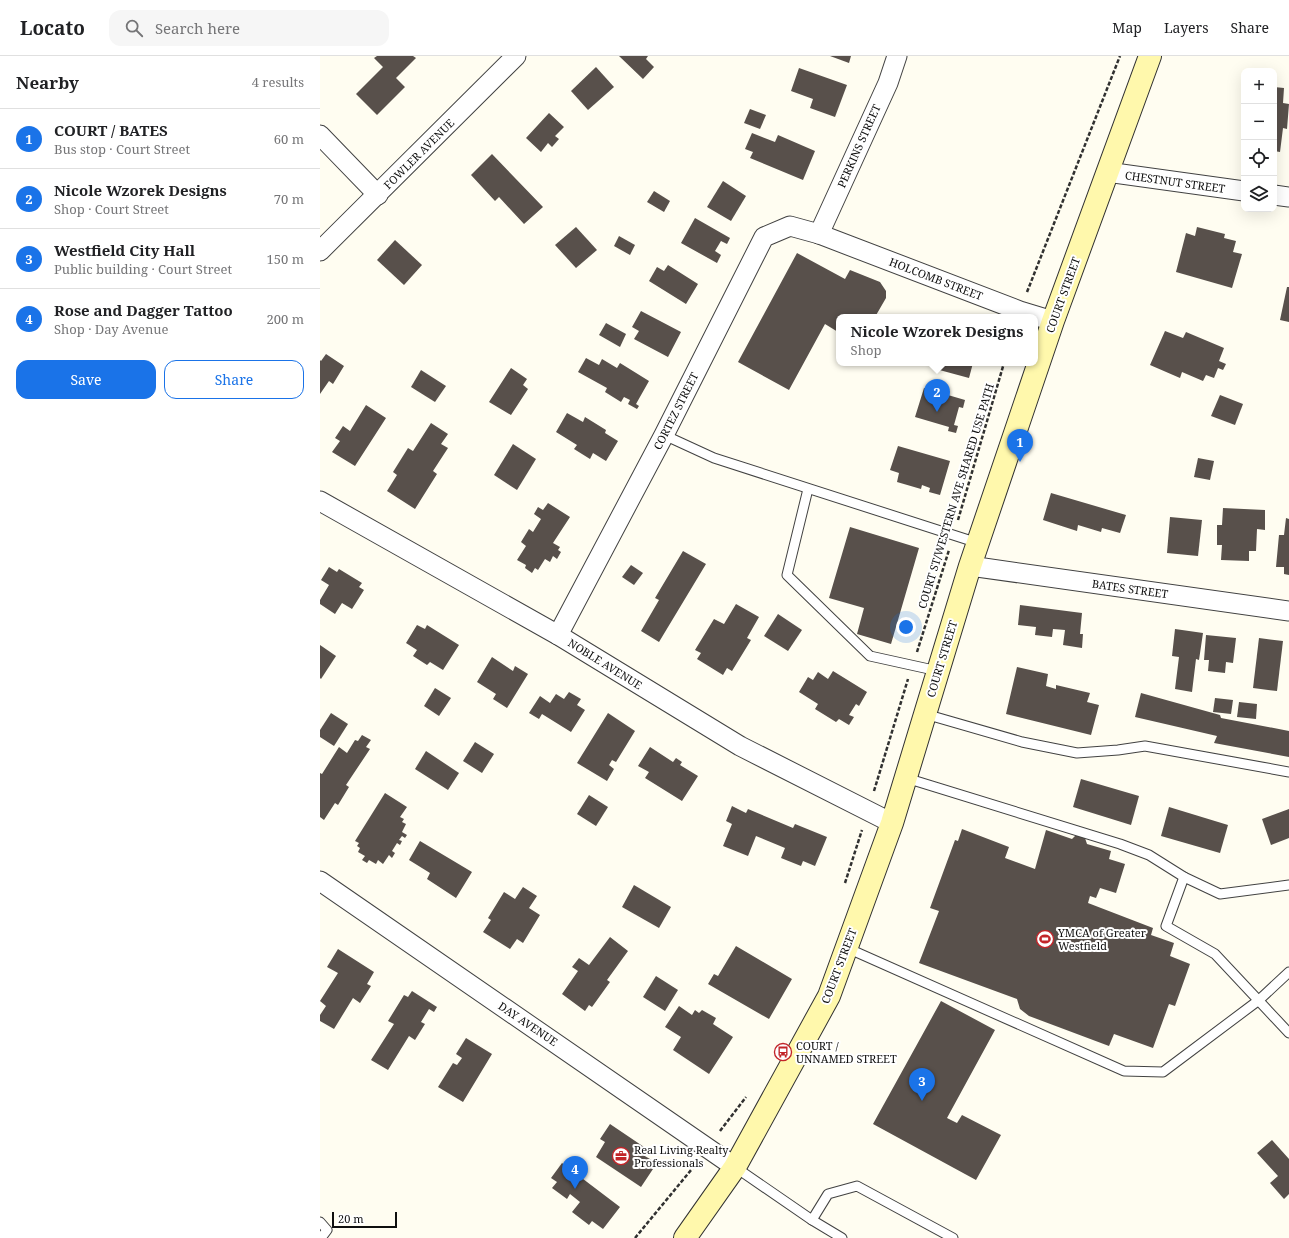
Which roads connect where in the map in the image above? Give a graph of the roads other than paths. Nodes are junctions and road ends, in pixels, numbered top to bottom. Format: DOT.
graph roads {
  1 [pos="516,56"];
  2 [pos="897,56"];
  3 [pos="1150,56"];
  4 [pos="320,134"];
  5 [pos="1107,172"];
  6 [pos="1241,191"];
  7 [pos="378,195"];
  8 [pos="1277,195"];
  9 [pos="1289,197"];
  10 [pos="819,234"];
  11 [pos="320,251"];
  12 [pos="1030,314"];
  13 [pos="1038,316"];
  14 [pos="1053,321"];
  15 [pos="1038,365"];
  16 [pos="1038,366"];
  17 [pos="664,435"];
  18 [pos="808,489"];
  19 [pos="320,502"];
  20 [pos="978,543"];
  21 [pos="970,566"];
  22 [pos="1289,611"];
  23 [pos="558,635"];
  24 [pos="938,671"];
  25 [pos="925,714"];
  26 [pos="1289,772"];
  27 [pos="906,778"];
  28 [pos="892,824"];
  29 [pos="1184,877"];
  30 [pos="320,881"];
  31 [pos="1289,885"];
  32 [pos="847,948"];
  33 [pos="1289,972"];
  34 [pos="1259,1000"];
  35 [pos="1289,1033"];
  36 [pos="736,1167"];
  37 [pos="812,1220"];
  38 [pos="320,1222"];
  39 [pos="321,1238"];
  40 [pos="684,1238"];
  41 [pos="842,1238"];
  42 [pos="953,1238"];
  1 -- 7 [label="street, FOWLER AVENUE"];
  2 -- 10 [label="street, PERKINS STREET"];
  3 -- 5 [label="main road, COURT STREET"];
  4 -- 7 [label="street"];
  5 -- 6 [label="street, CHESTNUT STREET"];
  5 -- 14 [label="main road, COURT STREET"];
  7 -- 11 [label="street, FOWLER AVENUE"];
  8 -- 9 [label="street"];
  10 -- 12 [label="street, HOLCOMB STREET"];
  10 -- 17 [label="street, CORTEZ STREET"];
  13 -- 14 [label="street, HOLCOMB STREET"];
  14 -- 15 [label="main road, COURT STREET"];
  16 -- 20 [label="main road, COURT STREET"];
  17 -- 18 [label="lane"];
  17 -- 23 [label="street, CORTEZ STREET"];
  18 -- 20 [label="lane"];
  18 -- 24 [label="lane"];
  19 -- 23 [label="street, NOBLE AVENUE"];
  20 -- 21 [label="main road, COURT STREET"];
  21 -- 22 [label="street, BATES STREET"];
  21 -- 24 [label="main road, COURT STREET"];
  23 -- 28 [label="street, NOBLE AVENUE"];
  24 -- 25 [label="main road, COURT STREET"];
  25 -- 26 [label="lane"];
  25 -- 27 [label="main road, COURT STREET"];
  27 -- 28 [label="main road, COURT STREET"];
  27 -- 29 [label="lane"];
  28 -- 32 [label="main road, COURT STREET"];
  29 -- 31 [label="lane"];
  29 -- 34 [label="lane"];
  30 -- 36 [label="street, DAY AVENUE"];
  32 -- 34 [label="lane"];
  32 -- 36 [label="main road, COURT STREET"];
  33 -- 34 [label="lane"];
  34 -- 35 [label="lane"];
  36 -- 37 [label="lane"];
  36 -- 40 [label="main road, COURT STREET"];
  37 -- 41 [label="lane"];
  37 -- 42 [label="lane"];
  38 -- 39 [label="lane"];
}
